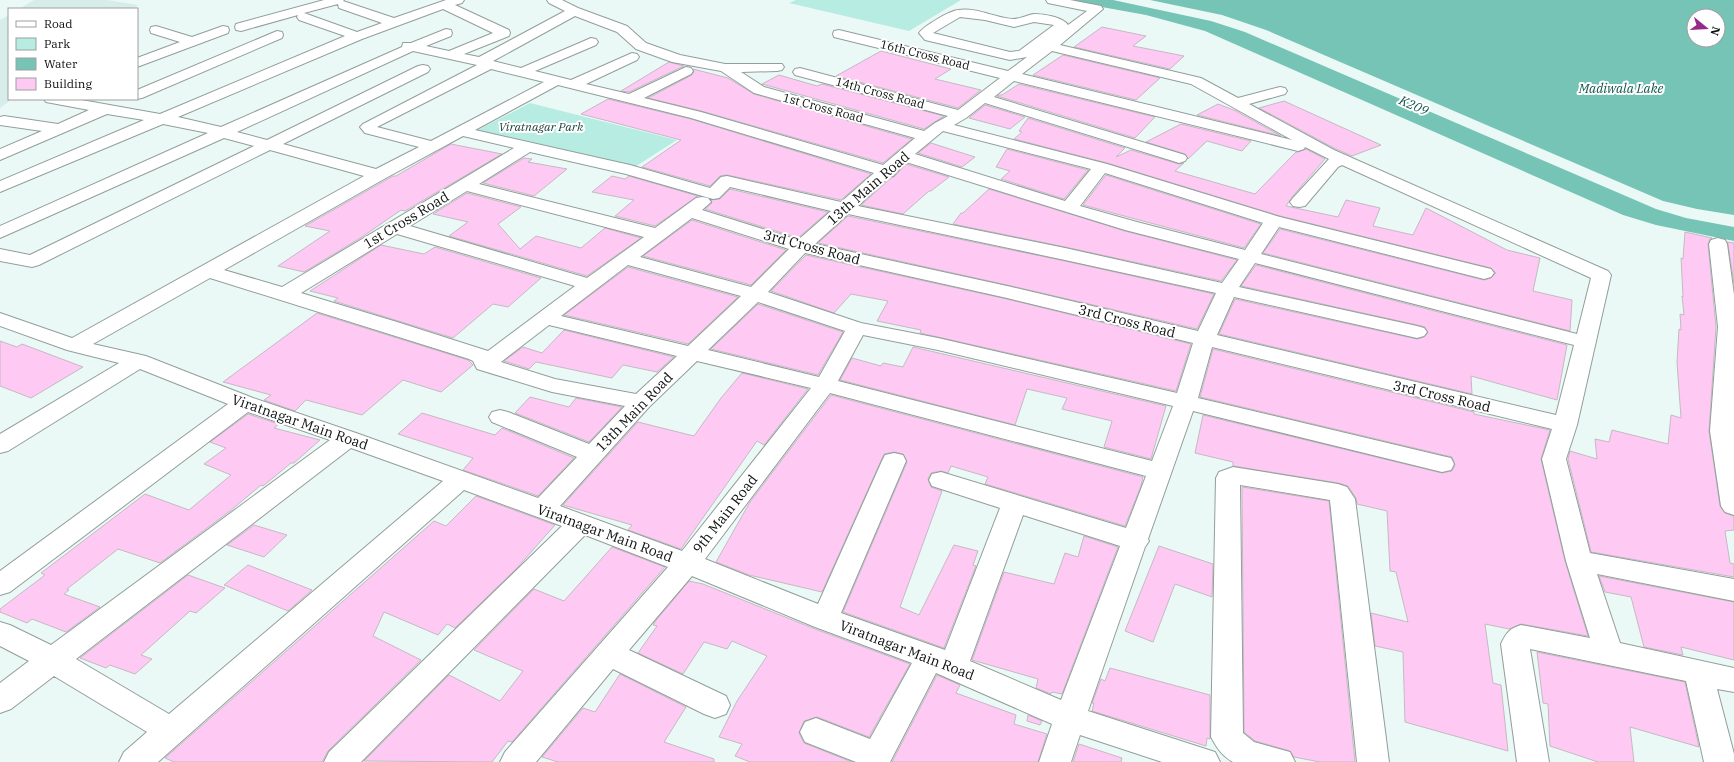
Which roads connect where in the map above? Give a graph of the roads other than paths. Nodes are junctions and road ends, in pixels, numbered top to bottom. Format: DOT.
graph roads {
  1 [pos="458,0"];
  2 [pos="553,0"];
  3 [pos="1052,0"];
  4 [pos="340,2"];
  5 [pos="444,5"];
  6 [pos="574,11"];
  7 [pos="304,17"];
  8 [pos="395,23"];
  9 [pos="241,28"];
  10 [pos="156,30"];
  11 [pos="223,30"];
  12 [pos="446,33"];
  13 [pos="839,34"];
  14 [pos="357,36"];
  15 [pos="392,41"];
  16 [pos="194,42"];
  17 [pos="277,42"];
  18 [pos="591,42"];
  19 [pos="1043,45"];
  20 [pos="412,47"];
  21 [pos="295,49"];
  22 [pos="316,53"];
  23 [pos="450,55"];
  24 [pos="632,57"];
  25 [pos="138,63"];
  26 [pos="486,63"];
  27 [pos="777,67"];
  28 [pos="725,68"];
  29 [pos="423,69"];
  30 [pos="686,71"];
  31 [pos="522,72"];
  32 [pos="800,72"];
  33 [pos="1011,76"];
  34 [pos="556,81"];
  35 [pos="572,85"];
  36 [pos="1280,91"];
  37 [pos="138,95"];
  38 [pos="983,98"];
  39 [pos="631,99"];
  40 [pos="56,100"];
  41 [pos="126,100"];
  42 [pos="1235,103"];
  43 [pos="104,109"];
  44 [pos="961,115"];
  45 [pos="160,119"];
  46 [pos="4,121"];
  47 [pos="60,129"];
  48 [pos="459,131"];
  49 [pos="223,132"];
  50 [pos="933,132"];
  51 [pos="268,145"];
  52 [pos="432,146"];
  53 [pos="527,147"];
  54 [pos="0,155"];
  55 [pos="903,156"];
  56 [pos="1334,156"];
  57 [pos="1179,158"];
  58 [pos="1101,167"];
  59 [pos="887,172"];
  60 [pos="378,175"];
  61 [pos="464,185"];
  62 [pos="0,187"];
  63 [pos="713,194"];
  64 [pos="1299,202"];
  65 [pos="843,208"];
  66 [pos="1069,208"];
  67 [pos="691,212"];
  68 [pos="1274,221"];
  69 [pos="394,227"];
  70 [pos="0,234"];
  71 [pos="659,234"];
  72 [pos="1718,244"];
  73 [pos="802,247"];
  74 [pos="0,255"];
  75 [pos="1250,256"];
  76 [pos="626,259"];
  77 [pos="208,271"];
  78 [pos="1484,273"];
  79 [pos="591,285"];
  80 [pos="1227,290"];
  81 [pos="285,294"];
  82 [pos="755,294"];
  83 [pos="0,318"];
  84 [pos="545,318"];
  85 [pos="857,328"];
  86 [pos="1418,332"];
  87 [pos="1204,340"];
  88 [pos="1585,342"];
  89 [pos="74,346"];
  90 [pos="693,354"];
  91 [pos="138,361"];
  92 [pos="485,364"];
  93 [pos="825,385"];
  94 [pos="641,402"];
  95 [pos="245,403"];
  96 [pos="1185,403"];
  97 [pos="500,417"];
  98 [pos="1565,425"];
  99 [pos="348,438"];
  100 [pos="0,445"];
  101 [pos="593,454"];
  102 [pos="894,461"];
  103 [pos="1442,464"];
  104 [pos="1160,471"];
  105 [pos="461,479"];
  106 [pos="941,480"];
  107 [pos="1014,504"];
  108 [pos="1734,506"];
  109 [pos="542,510"];
  110 [pos="580,524"];
  111 [pos="1136,541"];
  112 [pos="1579,561"];
  113 [pos="687,563"];
  114 [pos="0,585"];
  115 [pos="1734,590"];
  116 [pos="825,619"];
  117 [pos="0,633"];
  118 [pos="609,654"];
  119 [pos="1608,654"];
  120 [pos="53,660"];
  121 [pos="941,662"];
  122 [pos="1698,671"];
  123 [pos="1734,680"];
  124 [pos="0,700"];
  125 [pos="715,705"];
  126 [pos="1070,718"];
  127 [pos="171,731"];
  128 [pos="816,732"];
  129 [pos="875,759"];
  130 [pos="135,762"];
  131 [pos="340,762"];
  132 [pos="516,762"];
  133 [pos="1055,762"];
  134 [pos="1204,762"];
  135 [pos="1279,762"];
  136 [pos="1373,762"];
  137 [pos="1533,762"];
  138 [pos="1720,762"];
  1 -- 5 [label="street"];
  2 -- 6 [label="street"];
  3 -- 19 [label="street, 13th Main Road"];
  4 -- 8 [label="street"];
  4 -- 9 [label="street"];
  5 -- 8 [label="street"];
  5 -- 23 [label="street"];
  6 -- 26 [label="street"];
  6 -- 28 [label="street"];
  7 -- 14 [label="street"];
  8 -- 14 [label="street"];
  10 -- 16 [label="street"];
  11 -- 16 [label="street"];
  12 -- 20 [label="street"];
  13 -- 33 [label="street, 16th Cross Road"];
  14 -- 22 [label="street"];
  15 -- 20 [label="street"];
  16 -- 25 [label="street"];
  17 -- 37 [label="street"];
  18 -- 31 [label="street"];
  19 -- 19 [label="street"];
  19 -- 33 [label="street, 13th Main Road"];
  19 -- 42 [label="street"];
  20 -- 23 [label="street"];
  20 -- 49 [label="street"];
  21 -- 22 [label="street"];
  22 -- 45 [label="street"];
  23 -- 26 [label="street"];
  24 -- 35 [label="street"];
  26 -- 31 [label="street"];
  26 -- 52 [label="street"];
  27 -- 28 [label="street"];
  28 -- 50 [label="street, 1st Cross Road"];
  29 -- 51 [label="street"];
  30 -- 39 [label="street"];
  31 -- 34 [label="street"];
  32 -- 44 [label="street, 14th Cross Road"];
  33 -- 38 [label="street, 13th Main Road"];
  33 -- 56 [label="street, 16th Cross Road"];
  34 -- 35 [label="street"];
  34 -- 48 [label="street"];
  35 -- 39 [label="street"];
  36 -- 42 [label="street"];
  38 -- 44 [label="street, 13th Main Road"];
  38 -- 57 [label="street"];
  39 -- 59 [label="street"];
  40 -- 43 [label="street"];
  41 -- 43 [label="street"];
  42 -- 56 [label="street"];
  43 -- 45 [label="street"];
  43 -- 47 [label="street"];
  44 -- 50 [label="street, 13th Main Road"];
  45 -- 49 [label="street"];
  45 -- 62 [label="street"];
  46 -- 47 [label="street"];
  47 -- 54 [label="street"];
  48 -- 52 [label="street"];
  48 -- 53 [label="street"];
  49 -- 51 [label="street"];
  49 -- 70 [label="street"];
  50 -- 55 [label="street, 13th Main Road"];
  50 -- 58 [label="street, 1st Cross Road"];
  51 -- 60 [label="street"];
  51 -- 74 [label="street"];
  52 -- 60 [label="street"];
  53 -- 61 [label="street, 1st Cross Road"];
  53 -- 63 [label="street"];
  55 -- 59 [label="street, 13th Main Road"];
  55 -- 66 [label="street"];
  56 -- 64 [label="street"];
  56 -- 88 [label="street"];
  58 -- 66 [label="street"];
  58 -- 68 [label="street, 1st Cross Road"];
  59 -- 65 [label="street, 13th Main Road"];
  60 -- 77 [label="street"];
  61 -- 69 [label="street, 1st Cross Road"];
  61 -- 71 [label="street"];
  63 -- 65 [label="street"];
  63 -- 67 [label="street"];
  65 -- 73 [label="street, 13th Main Road"];
  65 -- 80 [label="street"];
  66 -- 75 [label="street"];
  67 -- 71 [label="street"];
  67 -- 73 [label="street, 3rd Cross Road"];
  68 -- 75 [label="street"];
  68 -- 78 [label="street, 1st Cross Road"];
  69 -- 79 [label="street"];
  69 -- 81 [label="street, 1st Cross Road"];
  71 -- 76 [label="street"];
  72 -- 108 [label="street"];
  73 -- 82 [label="street, 13th Main Road"];
  73 -- 87 [label="street, 3rd Cross Road"];
  75 -- 80 [label="street"];
  75 -- 88 [label="street"];
  76 -- 79 [label="street"];
  76 -- 82 [label="street"];
  77 -- 81 [label="street"];
  77 -- 89 [label="street"];
  79 -- 84 [label="street"];
  80 -- 86 [label="street"];
  80 -- 87 [label="street"];
  81 -- 92 [label="street"];
  82 -- 85 [label="street"];
  82 -- 90 [label="street, 13th Main Road"];
  83 -- 89 [label="street, Viratnagar Main Road"];
  84 -- 90 [label="street"];
  84 -- 92 [label="street"];
  85 -- 93 [label="street, 9th Main Road"];
  85 -- 96 [label="street"];
  87 -- 96 [label="street"];
  87 -- 98 [label="street, 3rd Cross Road"];
  88 -- 98 [label="street"];
  89 -- 91 [label="street, Viratnagar Main Road"];
  90 -- 93 [label="street"];
  90 -- 94 [label="street, 13th Main Road"];
  91 -- 95 [label="street, Viratnagar Main Road"];
  91 -- 100 [label="street"];
  92 -- 94 [label="street"];
  93 -- 104 [label="street"];
  93 -- 113 [label="street, 9th Main Road"];
  94 -- 101 [label="street, 13th Main Road"];
  95 -- 99 [label="street, Viratnagar Main Road"];
  95 -- 114 [label="street"];
  96 -- 103 [label="street"];
  96 -- 104 [label="street"];
  97 -- 101 [label="street"];
  98 -- 112 [label="street"];
  99 -- 105 [label="street, Viratnagar Main Road"];
  99 -- 120 [label="street"];
  101 -- 109 [label="street, 13th Main Road"];
  102 -- 116 [label="street"];
  104 -- 111 [label="street"];
  105 -- 109 [label="street, Viratnagar Main Road"];
  105 -- 127 [label="street"];
  106 -- 107 [label="street"];
  107 -- 111 [label="street"];
  107 -- 121 [label="street"];
  109 -- 110 [label="street, Viratnagar Main Road"];
  110 -- 113 [label="street, Viratnagar Main Road"];
  110 -- 131 [label="street"];
  111 -- 126 [label="street"];
  112 -- 115 [label="street"];
  112 -- 119 [label="street"];
  113 -- 116 [label="street, Viratnagar Main Road"];
  113 -- 118 [label="street, 9th Main Road"];
  116 -- 121 [label="street, Viratnagar Main Road"];
  117 -- 120 [label="street"];
  118 -- 125 [label="street"];
  118 -- 132 [label="street, 9th Main Road"];
  119 -- 122 [label="street"];
  119 -- 137 [label="street"];
  120 -- 124 [label="street"];
  120 -- 127 [label="street"];
  121 -- 126 [label="street, Viratnagar Main Road"];
  121 -- 129 [label="street"];
  122 -- 123 [label="street"];
  122 -- 138 [label="street"];
  126 -- 133 [label="street"];
  126 -- 134 [label="street, Viratnagar Main Road"];
  127 -- 130 [label="street"];
  128 -- 129 [label="street"];
  135 -- 136 [label="street"];
}
